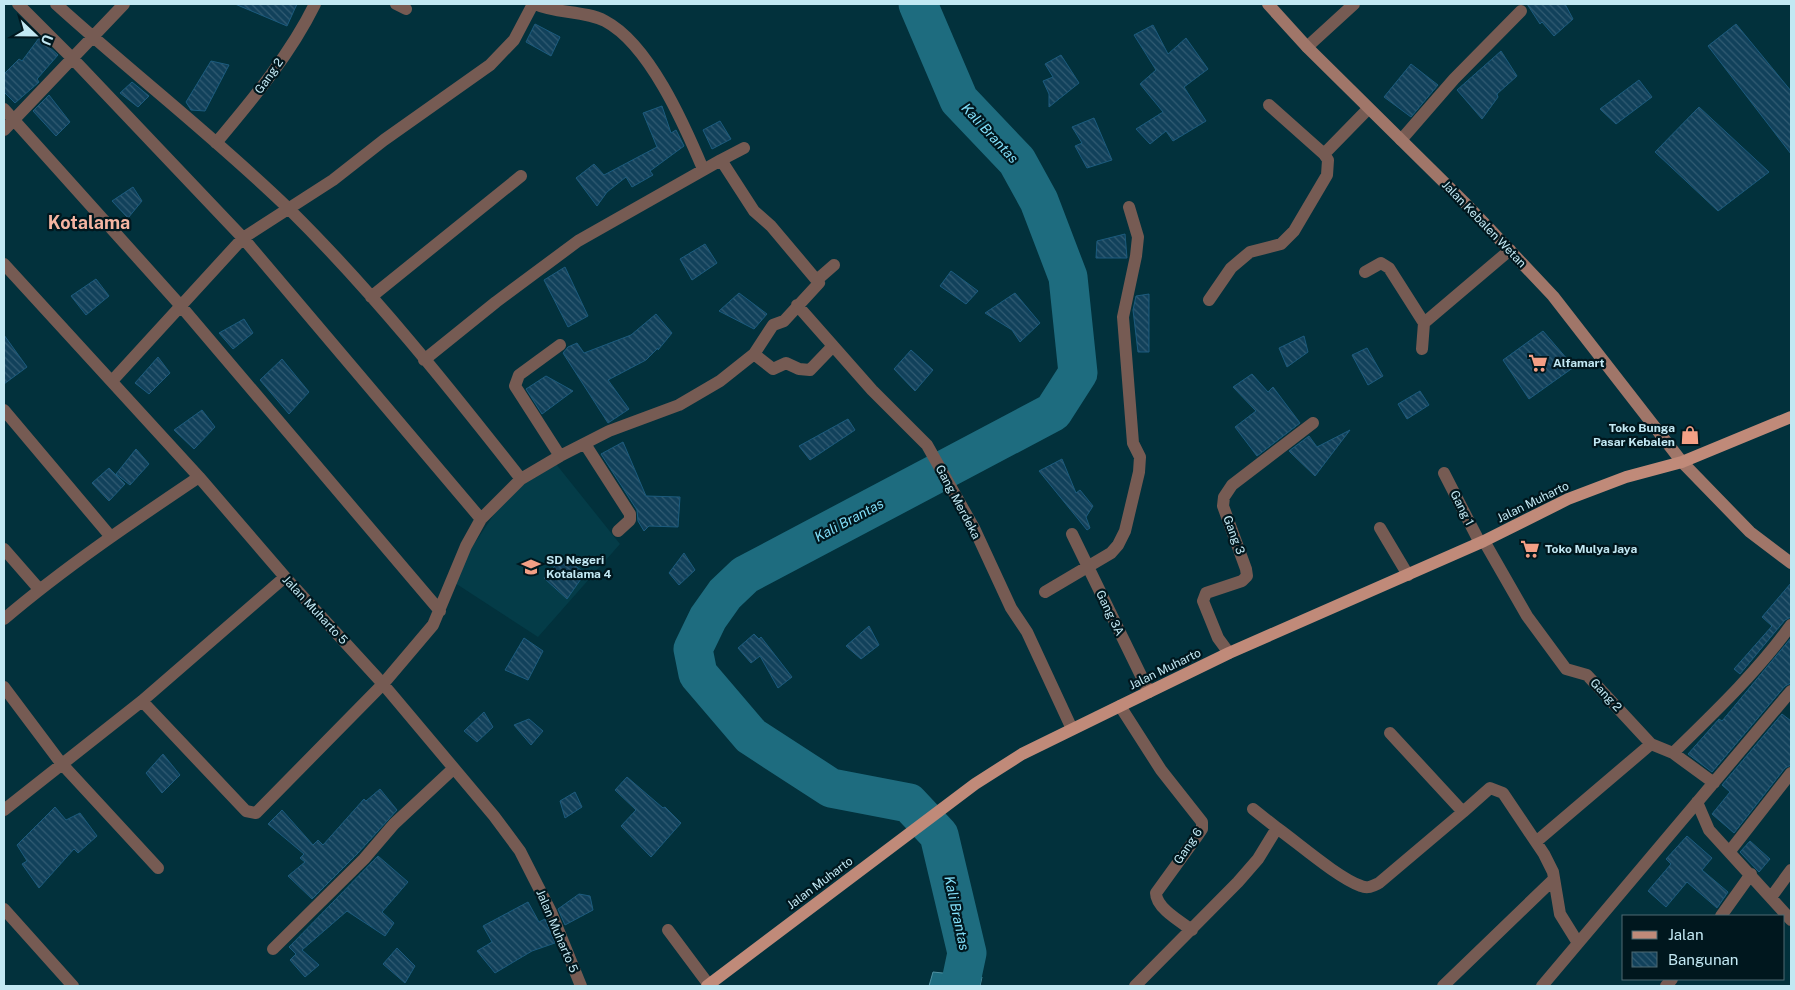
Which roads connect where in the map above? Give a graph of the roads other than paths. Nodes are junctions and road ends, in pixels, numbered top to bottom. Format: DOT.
graph roads {
  1 [pos="18,4"];
  2 [pos="56,4"];
  3 [pos="124,4"];
  4 [pos="315,4"];
  5 [pos="534,4"];
  6 [pos="1268,4"];
  7 [pos="1354,4"];
  8 [pos="1522,11"];
  9 [pos="94,38"];
  10 [pos="1307,47"];
  11 [pos="73,59"];
  12 [pos="1269,105"];
  13 [pos="1368,109"];
  14 [pos="4,110"];
  15 [pos="14,119"];
  16 [pos="4,130"];
  17 [pos="1401,140"];
  18 [pos="216,143"];
  19 [pos="744,148"];
  20 [pos="1324,154"];
  21 [pos="721,160"];
  22 [pos="703,169"];
  23 [pos="521,176"];
  24 [pos="1129,207"];
  25 [pos="288,209"];
  26 [pos="243,238"];
  27 [pos="1510,250"];
  28 [pos="4,264"];
  29 [pos="834,265"];
  30 [pos="1365,272"];
  31 [pos="818,279"];
  32 [pos="371,297"];
  33 [pos="1209,300"];
  34 [pos="180,305"];
  35 [pos="797,306"];
  36 [pos="1424,323"];
  37 [pos="560,344"];
  38 [pos="833,346"];
  39 [pos="1422,349"];
  40 [pos="754,354"];
  41 [pos="424,360"];
  42 [pos="112,381"];
  43 [pos="4,410"];
  44 [pos="1791,416"];
  45 [pos="1313,423"];
  46 [pos="585,444"];
  47 [pos="560,456"];
  48 [pos="1682,462"];
  49 [pos="1444,473"];
  50 [pos="199,477"];
  51 [pos="520,479"];
  52 [pos="481,520"];
  53 [pos="1380,528"];
  54 [pos="618,531"];
  55 [pos="1072,534"];
  56 [pos="111,536"];
  57 [pos="1482,542"];
  58 [pos="4,549"];
  59 [pos="1791,563"];
  60 [pos="1088,566"];
  61 [pos="1408,575"];
  62 [pos="285,577"];
  63 [pos="39,589"];
  64 [pos="1045,592"];
  65 [pos="440,611"];
  66 [pos="4,619"];
  67 [pos="1791,626"];
  68 [pos="1229,653"];
  69 [pos="383,684"];
  70 [pos="4,687"];
  71 [pos="1791,691"];
  72 [pos="1149,692"];
  73 [pos="142,701"];
  74 [pos="1120,706"];
  75 [pos="1072,730"];
  76 [pos="1390,733"];
  77 [pos="1651,744"];
  78 [pos="1673,753"];
  79 [pos="61,763"];
  80 [pos="453,768"];
  81 [pos="1791,773"];
  82 [pos="1714,783"];
  83 [pos="1697,802"];
  84 [pos="1253,809"];
  85 [pos="4,810"];
  86 [pos="1463,812"];
  87 [pos="1277,828"];
  88 [pos="1537,841"];
  89 [pos="1730,851"];
  90 [pos="158,868"];
  91 [pos="1791,870"];
  92 [pos="1751,874"];
  93 [pos="1554,879"];
  94 [pos="1772,896"];
  95 [pos="4,909"];
  96 [pos="1722,915"];
  97 [pos="1791,920"];
  98 [pos="668,930"];
  99 [pos="1192,930"];
  100 [pos="1578,943"];
  101 [pos="273,949"];
  102 [pos="74,986"];
  103 [pos="581,986"];
  104 [pos="708,986"];
  105 [pos="1135,986"];
  106 [pos="1443,986"];
  107 [pos="1542,986"];
  1 -- 11 [label="street"];
  2 -- 9 [label="street"];
  3 -- 9 [label="street"];
  4 -- 18 [label="street, Gang 2"];
  5 -- 22 [label="street"];
  5 -- 25 [label="street"];
  6 -- 10 [label="main road, Jalan Kebalen Wetan"];
  7 -- 10 [label="street"];
  8 -- 17 [label="street"];
  9 -- 11 [label="street"];
  9 -- 18 [label="street"];
  10 -- 13 [label="main road, Jalan Kebalen Wetan"];
  11 -- 15 [label="street"];
  11 -- 26 [label="street"];
  12 -- 20 [label="street"];
  13 -- 17 [label="main road, Jalan Kebalen Wetan"];
  13 -- 20 [label="street"];
  14 -- 15 [label="street"];
  15 -- 16 [label="street"];
  15 -- 34 [label="street"];
  17 -- 27 [label="main road, Jalan Kebalen Wetan"];
  18 -- 25 [label="street"];
  19 -- 21 [label="street"];
  20 -- 33 [label="street"];
  21 -- 22 [label="street"];
  21 -- 31 [label="street"];
  22 -- 41 [label="street"];
  23 -- 32 [label="street"];
  24 -- 60 [label="street"];
  25 -- 26 [label="street"];
  25 -- 32 [label="street"];
  26 -- 34 [label="street"];
  26 -- 52 [label="street"];
  27 -- 36 [label="street"];
  27 -- 48 [label="main road, Jalan Kebalen Wetan"];
  28 -- 42 [label="street, Jalan Muharto 5"];
  29 -- 31 [label="street"];
  30 -- 36 [label="street"];
  31 -- 35 [label="street"];
  32 -- 41 [label="street"];
  34 -- 42 [label="street"];
  34 -- 65 [label="street"];
  35 -- 38 [label="street, Gang Merdeka"];
  35 -- 40 [label="street"];
  36 -- 39 [label="street"];
  37 -- 47 [label="street"];
  38 -- 40 [label="street"];
  38 -- 75 [label="street, Gang Merdeka"];
  40 -- 46 [label="street"];
  41 -- 51 [label="street"];
  42 -- 50 [label="street, Jalan Muharto 5"];
  43 -- 56 [label="street"];
  44 -- 48 [label="main road, Jalan Muharto"];
  45 -- 68 [label="street, Gang 3"];
  46 -- 47 [label="street"];
  46 -- 54 [label="street"];
  47 -- 51 [label="street"];
  48 -- 57 [label="main road, Jalan Muharto"];
  48 -- 59 [label="main road, Jalan Kebalen Wetan"];
  49 -- 57 [label="street, Gang 1"];
  50 -- 56 [label="street"];
  50 -- 62 [label="street, Jalan Muharto 5"];
  51 -- 52 [label="street"];
  52 -- 65 [label="street"];
  53 -- 61 [label="street"];
  55 -- 60 [label="street, Gang 3A"];
  56 -- 63 [label="street"];
  57 -- 61 [label="main road, Jalan Muharto"];
  57 -- 77 [label="street, Gang 2"];
  58 -- 63 [label="street"];
  60 -- 64 [label="street"];
  60 -- 72 [label="street, Gang 3A"];
  61 -- 68 [label="main road, Jalan Muharto"];
  62 -- 69 [label="street, Jalan Muharto 5"];
  62 -- 73 [label="street"];
  63 -- 66 [label="street"];
  65 -- 69 [label="street"];
  67 -- 78 [label="street"];
  68 -- 72 [label="main road, Jalan Muharto"];
  69 -- 73 [label="street"];
  69 -- 80 [label="street, Jalan Muharto 5"];
  70 -- 79 [label="street"];
  71 -- 82 [label="street"];
  72 -- 74 [label="main road, Jalan Muharto"];
  73 -- 79 [label="street"];
  74 -- 75 [label="main road, Jalan Muharto"];
  74 -- 99 [label="street, Gang 6"];
  75 -- 104 [label="main road, Jalan Muharto"];
  76 -- 86 [label="street"];
  77 -- 78 [label="street, Gang 2"];
  77 -- 88 [label="street"];
  78 -- 82 [label="street, Gang 2"];
  79 -- 85 [label="street"];
  79 -- 90 [label="street"];
  80 -- 101 [label="street"];
  80 -- 103 [label="street, Jalan Muharto 5"];
  81 -- 89 [label="street"];
  82 -- 83 [label="street"];
  83 -- 89 [label="street"];
  83 -- 100 [label="street"];
  84 -- 87 [label="street"];
  86 -- 87 [label="street"];
  86 -- 88 [label="street"];
  87 -- 99 [label="street"];
  88 -- 93 [label="street"];
  89 -- 92 [label="street"];
  91 -- 94 [label="street"];
  92 -- 94 [label="street"];
  92 -- 96 [label="street"];
  93 -- 100 [label="street"];
  93 -- 106 [label="street"];
  94 -- 97 [label="street"];
  95 -- 102 [label="street"];
  98 -- 104 [label="street"];
  99 -- 105 [label="street"];
  100 -- 107 [label="street"];
}
